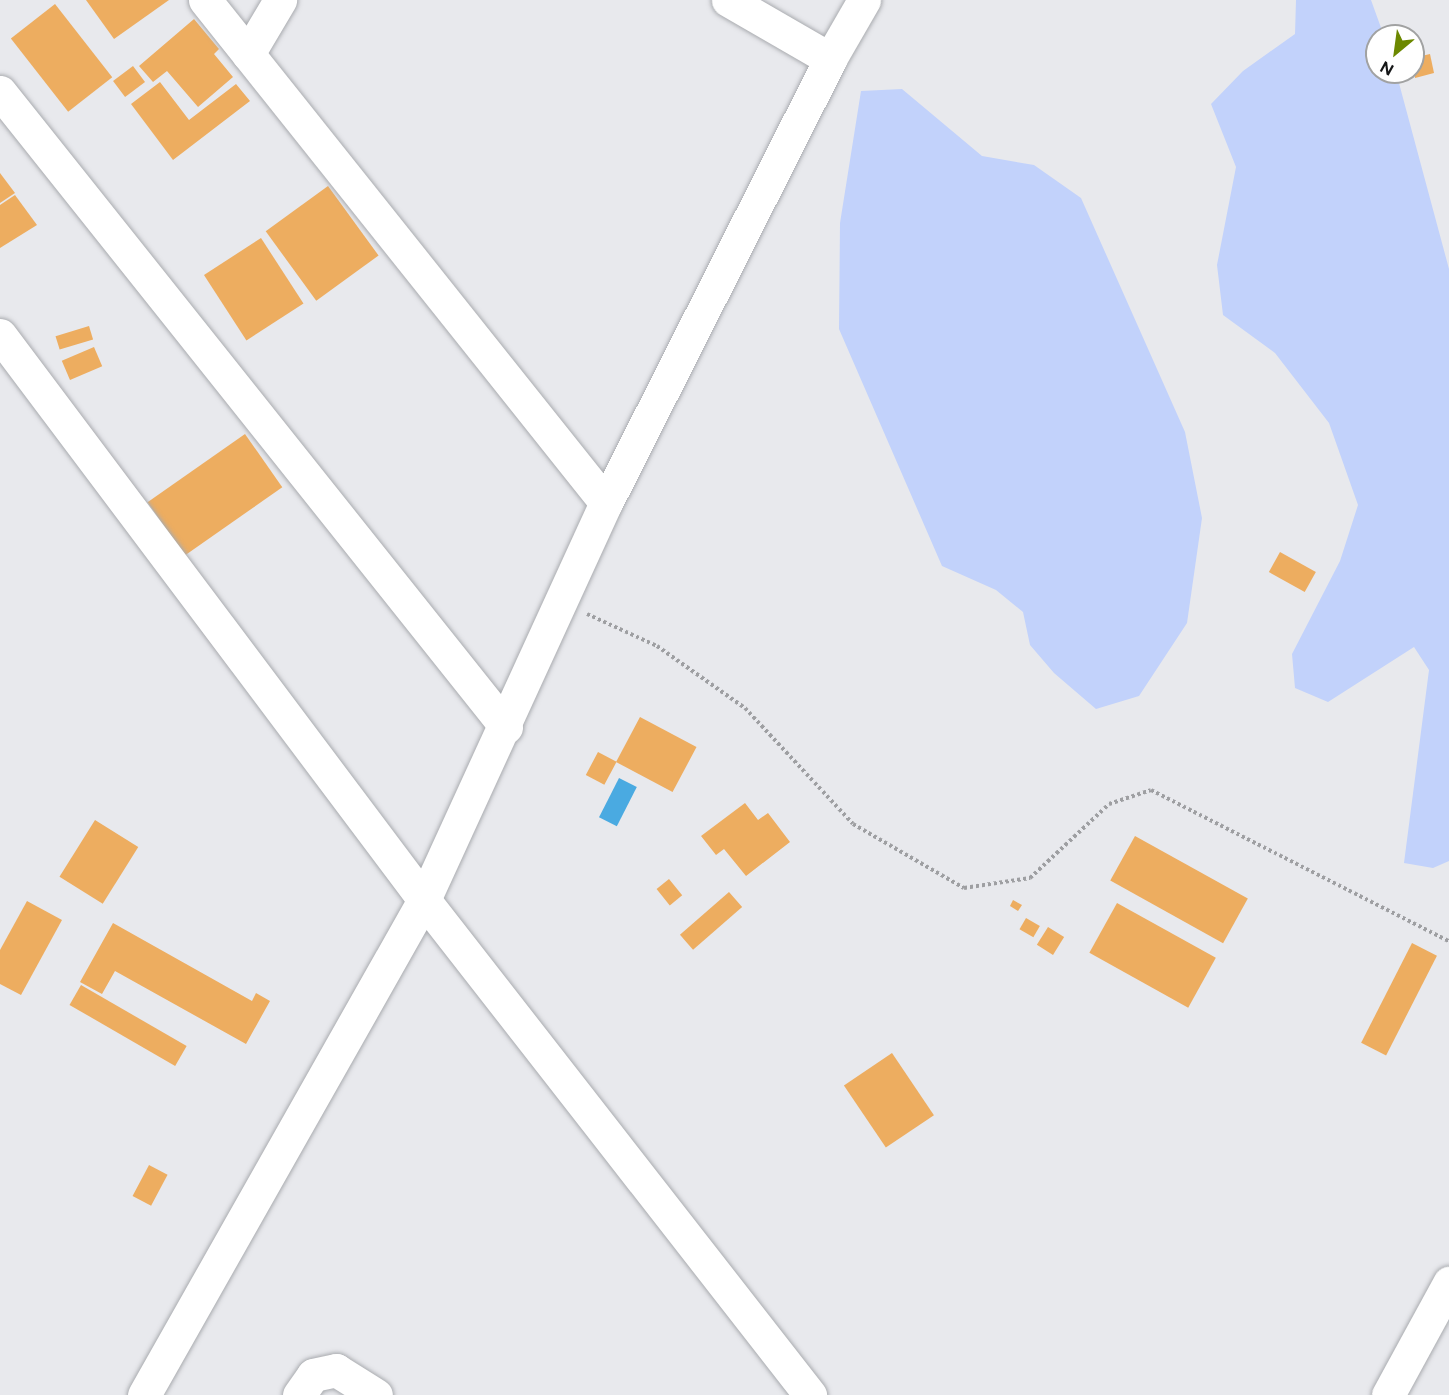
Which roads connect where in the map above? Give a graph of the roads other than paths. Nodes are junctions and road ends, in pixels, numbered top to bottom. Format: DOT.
graph roads {
  1 [pos="205,0"];
  2 [pos="280,0"];
  3 [pos="728,0"];
  4 [pos="864,0"];
  5 [pos="248,54"];
  6 [pos="830,59"];
  7 [pos="0,92"];
  8 [pos="0,335"];
  9 [pos="606,503"];
  10 [pos="506,727"];
  11 [pos="424,900"];
  12 [pos="1449,1282"];
  13 [pos="144,1395"];
  14 [pos="298,1395"];
  15 [pos="376,1395"];
  16 [pos="810,1395"];
  17 [pos="1388,1395"];
  1 -- 5 [label="street"];
  2 -- 5 [label="street"];
  3 -- 6 [label="street"];
  4 -- 6 [label="street"];
  5 -- 9 [label="street"];
  6 -- 9 [label="street"];
  7 -- 10 [label="street"];
  8 -- 11 [label="street"];
  9 -- 10 [label="street"];
  10 -- 11 [label="street"];
  11 -- 13 [label="street"];
  11 -- 16 [label="street"];
  12 -- 17 [label="street"];
  14 -- 15 [label="street"];
}
